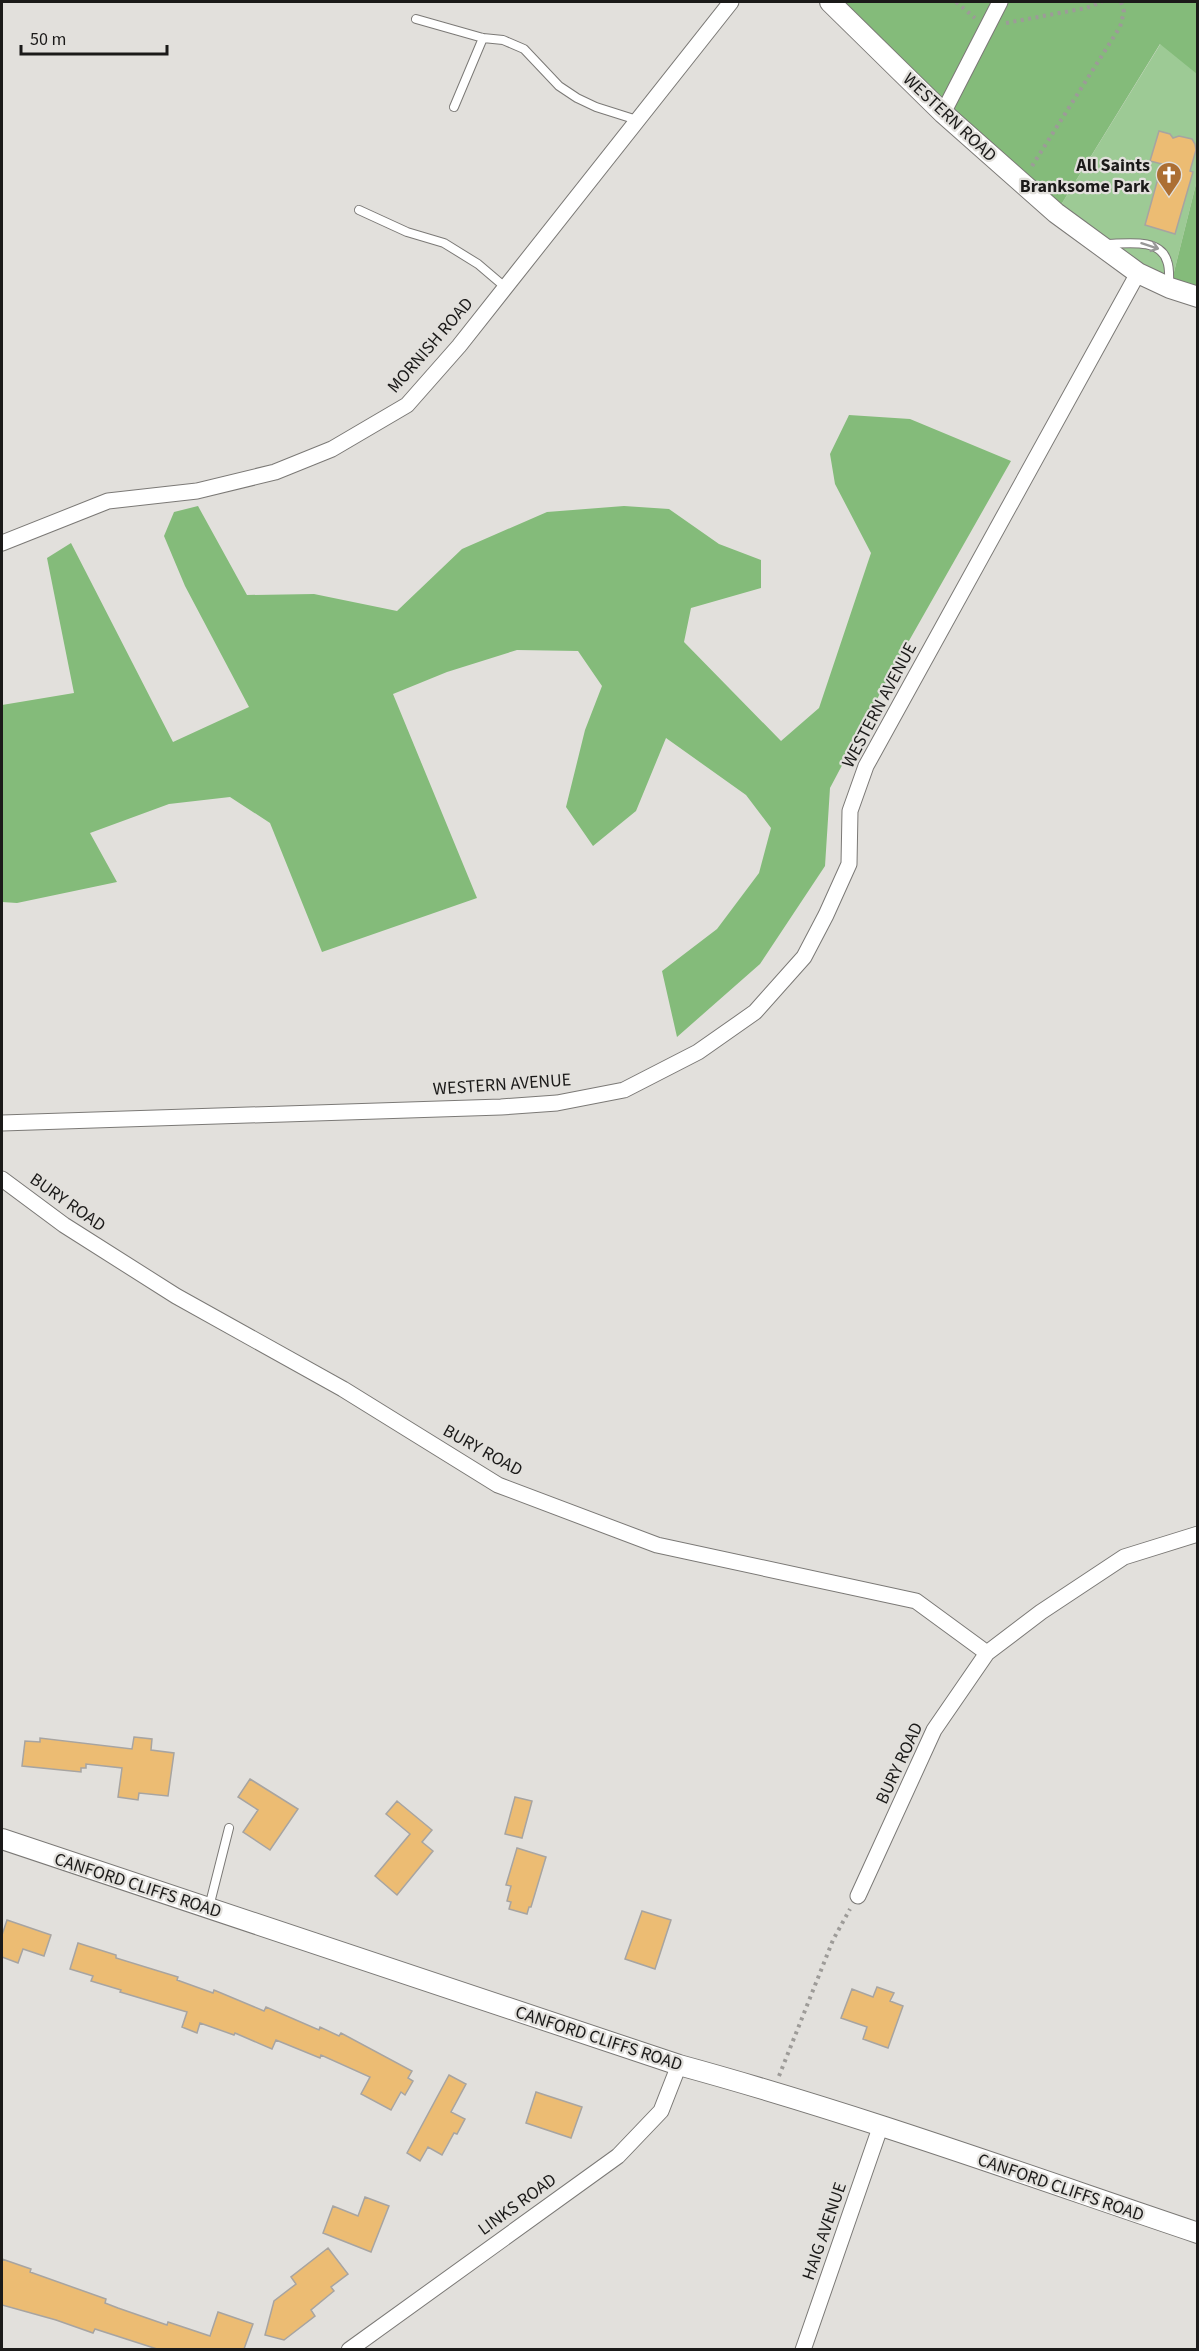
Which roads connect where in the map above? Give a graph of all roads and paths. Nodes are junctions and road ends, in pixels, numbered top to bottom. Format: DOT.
graph roads {
  1 [pos="731,2"];
  2 [pos="830,2"];
  3 [pos="956,2"];
  4 [pos="1000,2"];
  5 [pos="1102,2"];
  6 [pos="1121,2"];
  7 [pos="416,19"];
  8 [pos="986,27"];
  9 [pos="483,38"];
  10 [pos="454,107"];
  11 [pos="943,113"];
  12 [pos="637,120"];
  13 [pos="1021,184"];
  14 [pos="359,210"];
  15 [pos="1098,244"];
  16 [pos="1138,273"];
  17 [pos="505,287"];
  18 [pos="1170,288"];
  19 [pos="1197,297"];
  20 [pos="2,543"];
  21 [pos="2,1124"];
  22 [pos="2,1179"];
  23 [pos="1197,1534"];
  24 [pos="987,1653"];
  25 [pos="229,1827"];
  26 [pos="2,1839"];
  27 [pos="858,1896"];
  28 [pos="209,1908"];
  29 [pos="679,2065"];
  30 [pos="773,2091"];
  31 [pos="881,2126"];
  32 [pos="1197,2233"];
  33 [pos="349,2349"];
  34 [pos="803,2349"];
  1 -- 12 [label="street, MORNISH ROAD"];
  2 -- 11 [label="street, WESTERN ROAD"];
  3 -- 8 [label="path"];
  4 -- 8 [label="street"];
  5 -- 8 [label="path"];
  6 -- 13 [label="path"];
  7 -- 9 [label="lane"];
  8 -- 11 [label="street"];
  9 -- 10 [label="lane"];
  9 -- 12 [label="lane"];
  11 -- 13 [label="street, WESTERN ROAD"];
  12 -- 17 [label="street, MORNISH ROAD"];
  13 -- 15 [label="street, WESTERN ROAD"];
  14 -- 17 [label="lane"];
  15 -- 16 [label="street, WESTERN ROAD"];
  15 -- 18 [label="lane, one-way"];
  16 -- 18 [label="street, WESTERN ROAD"];
  16 -- 21 [label="street, WESTERN AVENUE"];
  17 -- 20 [label="street, MORNISH ROAD"];
  18 -- 19 [label="street, WESTERN ROAD"];
  22 -- 24 [label="street, BURY ROAD"];
  23 -- 24 [label="street, BURY ROAD"];
  24 -- 27 [label="street, BURY ROAD"];
  25 -- 28 [label="lane"];
  26 -- 28 [label="street, CANFORD CLIFFS ROAD"];
  27 -- 30 [label="path"];
  28 -- 29 [label="street, CANFORD CLIFFS ROAD"];
  29 -- 30 [label="street, CANFORD CLIFFS ROAD"];
  29 -- 33 [label="street, LINKS ROAD"];
  30 -- 31 [label="street, CANFORD CLIFFS ROAD"];
  31 -- 32 [label="street, CANFORD CLIFFS ROAD"];
  31 -- 34 [label="street, HAIG AVENUE"];
}
